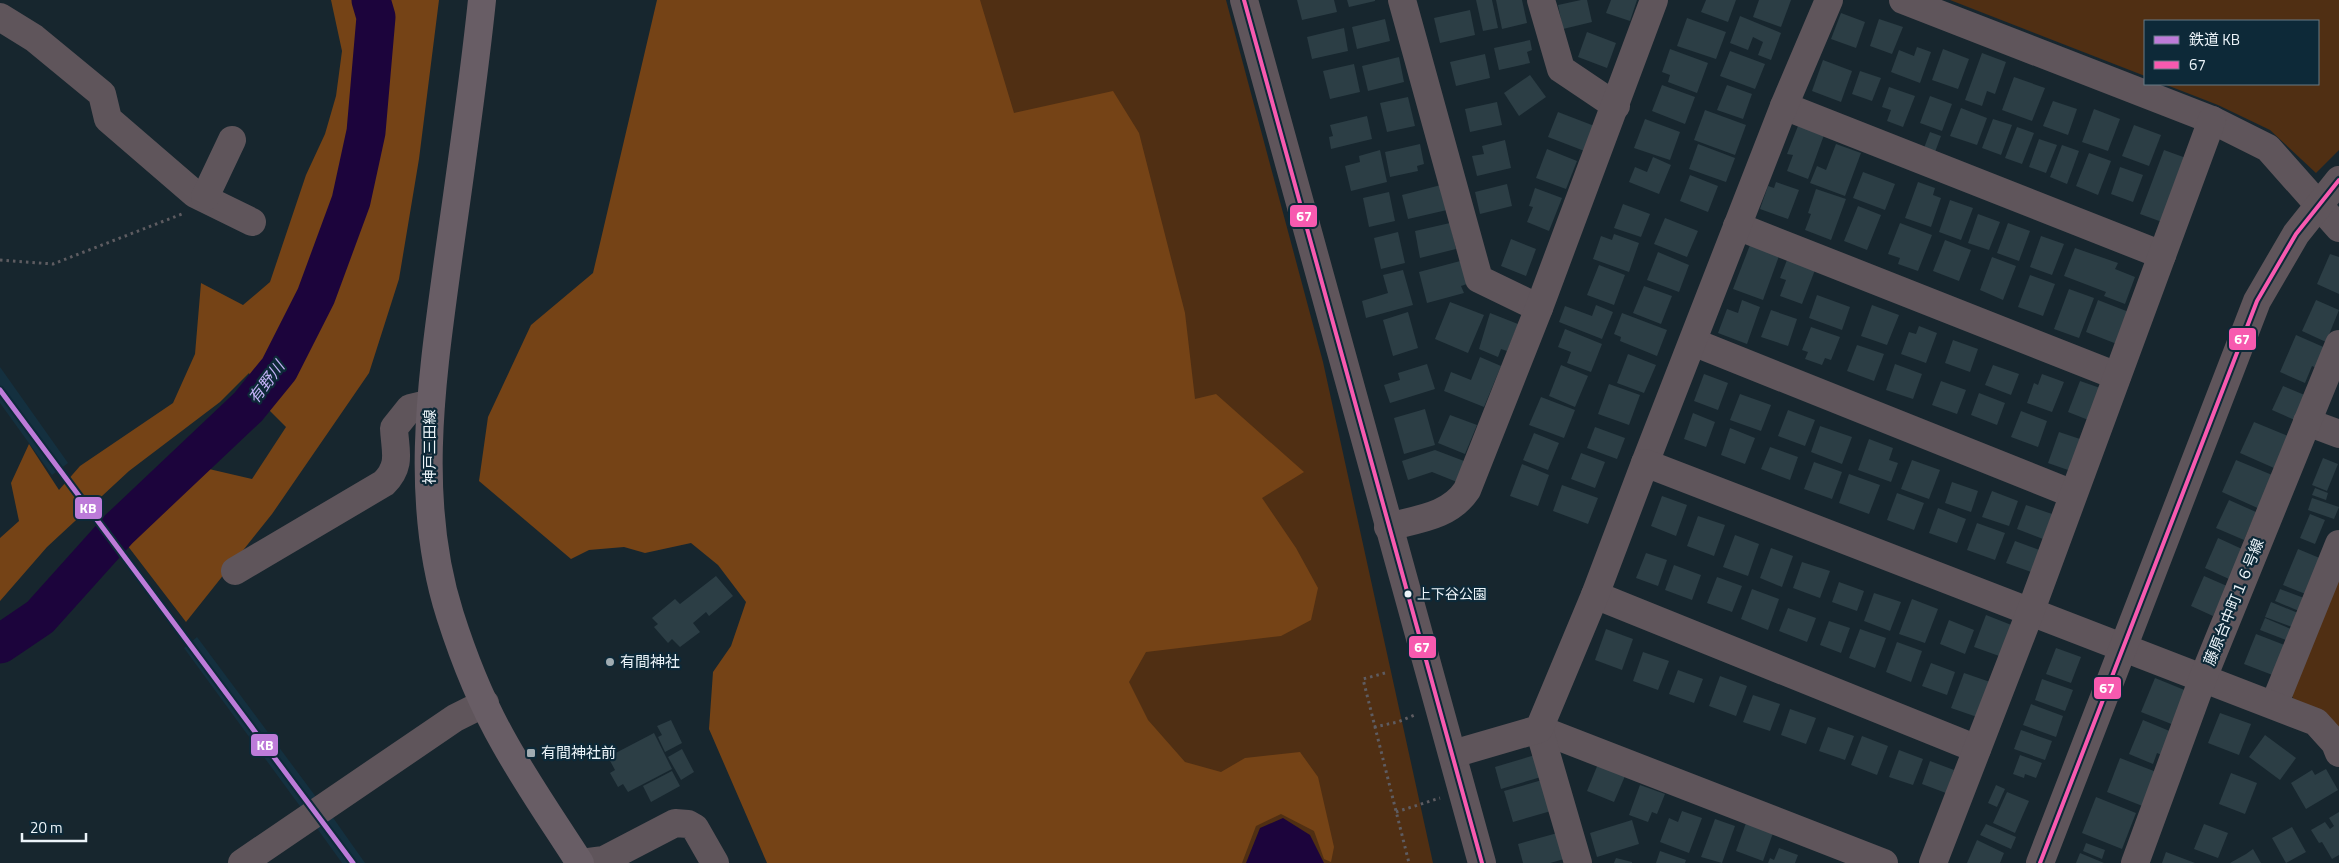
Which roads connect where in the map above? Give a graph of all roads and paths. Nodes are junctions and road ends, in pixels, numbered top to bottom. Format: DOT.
graph roads {
  1 [pos="482,0"];
  2 [pos="1244,0"];
  3 [pos="1402,0"];
  4 [pos="1541,0"];
  5 [pos="1654,0"];
  6 [pos="1829,0"];
  7 [pos="1903,0"];
  8 [pos="0,17"];
  9 [pos="1616,106"];
  10 [pos="1784,106"];
  11 [pos="2212,120"];
  12 [pos="232,140"];
  13 [pos="2339,180"];
  14 [pos="205,198"];
  15 [pos="2319,204"];
  16 [pos="252,222"];
  17 [pos="1737,226"];
  18 [pos="2339,228"];
  19 [pos="2162,255"];
  20 [pos="0,260"];
  21 [pos="1539,308"];
  22 [pos="1693,342"];
  23 [pos="2339,344"];
  24 [pos="2117,376"];
  25 [pos="431,403"];
  26 [pos="2308,422"];
  27 [pos="2339,434"];
  28 [pos="1646,463"];
  29 [pos="2074,494"];
  30 [pos="1388,526"];
  31 [pos="2339,544"];
  32 [pos="235,571"];
  33 [pos="1595,596"];
  34 [pos="2031,610"];
  35 [pos="2124,648"];
  36 [pos="1386,673"];
  37 [pos="2203,678"];
  38 [pos="486,704"];
  39 [pos="2274,705"];
  40 [pos="1420,713"];
  41 [pos="1374,727"];
  42 [pos="1539,729"];
  43 [pos="1977,749"];
  44 [pos="2339,753"];
  45 [pos="1453,754"];
  46 [pos="1445,797"];
  47 [pos="1396,812"];
  48 [pos="242,863"];
  49 [pos="581,863"];
  50 [pos="715,863"];
  51 [pos="1409,863"];
  52 [pos="1482,863"];
  53 [pos="1578,863"];
  54 [pos="1884,863"];
  55 [pos="1933,863"];
  56 [pos="2040,863"];
  57 [pos="2135,863"];
  1 -- 25 [label="main road, 神戸三田線"];
  2 -- 30 [label="street"];
  3 -- 21 [label="street"];
  4 -- 9 [label="street"];
  5 -- 9 [label="street"];
  6 -- 10 [label="street"];
  7 -- 11 [label="street"];
  8 -- 14 [label="street"];
  9 -- 21 [label="street"];
  10 -- 17 [label="street"];
  10 -- 19 [label="street"];
  11 -- 15 [label="street"];
  11 -- 19 [label="street"];
  12 -- 14 [label="street"];
  13 -- 15 [label="street"];
  14 -- 16 [label="street"];
  14 -- 20 [label="path"];
  15 -- 18 [label="street"];
  15 -- 35 [label="street"];
  17 -- 22 [label="street"];
  17 -- 24 [label="street"];
  19 -- 24 [label="street"];
  21 -- 30 [label="street"];
  22 -- 28 [label="street"];
  22 -- 29 [label="street"];
  23 -- 26 [label="street, 藤原台中町１６号線"];
  24 -- 29 [label="street"];
  25 -- 32 [label="street"];
  25 -- 38 [label="main road, 神戸三田線"];
  26 -- 27 [label="street"];
  26 -- 37 [label="street, 藤原台中町１６号線"];
  28 -- 33 [label="street"];
  28 -- 34 [label="street"];
  29 -- 34 [label="street"];
  30 -- 45 [label="street"];
  31 -- 39 [label="street"];
  33 -- 42 [label="street"];
  33 -- 43 [label="street"];
  34 -- 35 [label="street"];
  34 -- 43 [label="street"];
  35 -- 37 [label="street"];
  35 -- 56 [label="street"];
  36 -- 41 [label="path"];
  37 -- 39 [label="street"];
  37 -- 57 [label="street, 藤原台中町１６号線"];
  38 -- 48 [label="street"];
  38 -- 49 [label="main road, 神戸三田線"];
  39 -- 44 [label="street"];
  40 -- 41 [label="path"];
  41 -- 47 [label="path"];
  42 -- 45 [label="street"];
  42 -- 53 [label="street"];
  42 -- 54 [label="street"];
  43 -- 55 [label="street"];
  45 -- 52 [label="street"];
  46 -- 47 [label="path"];
  47 -- 51 [label="path"];
  49 -- 50 [label="street"];
}
